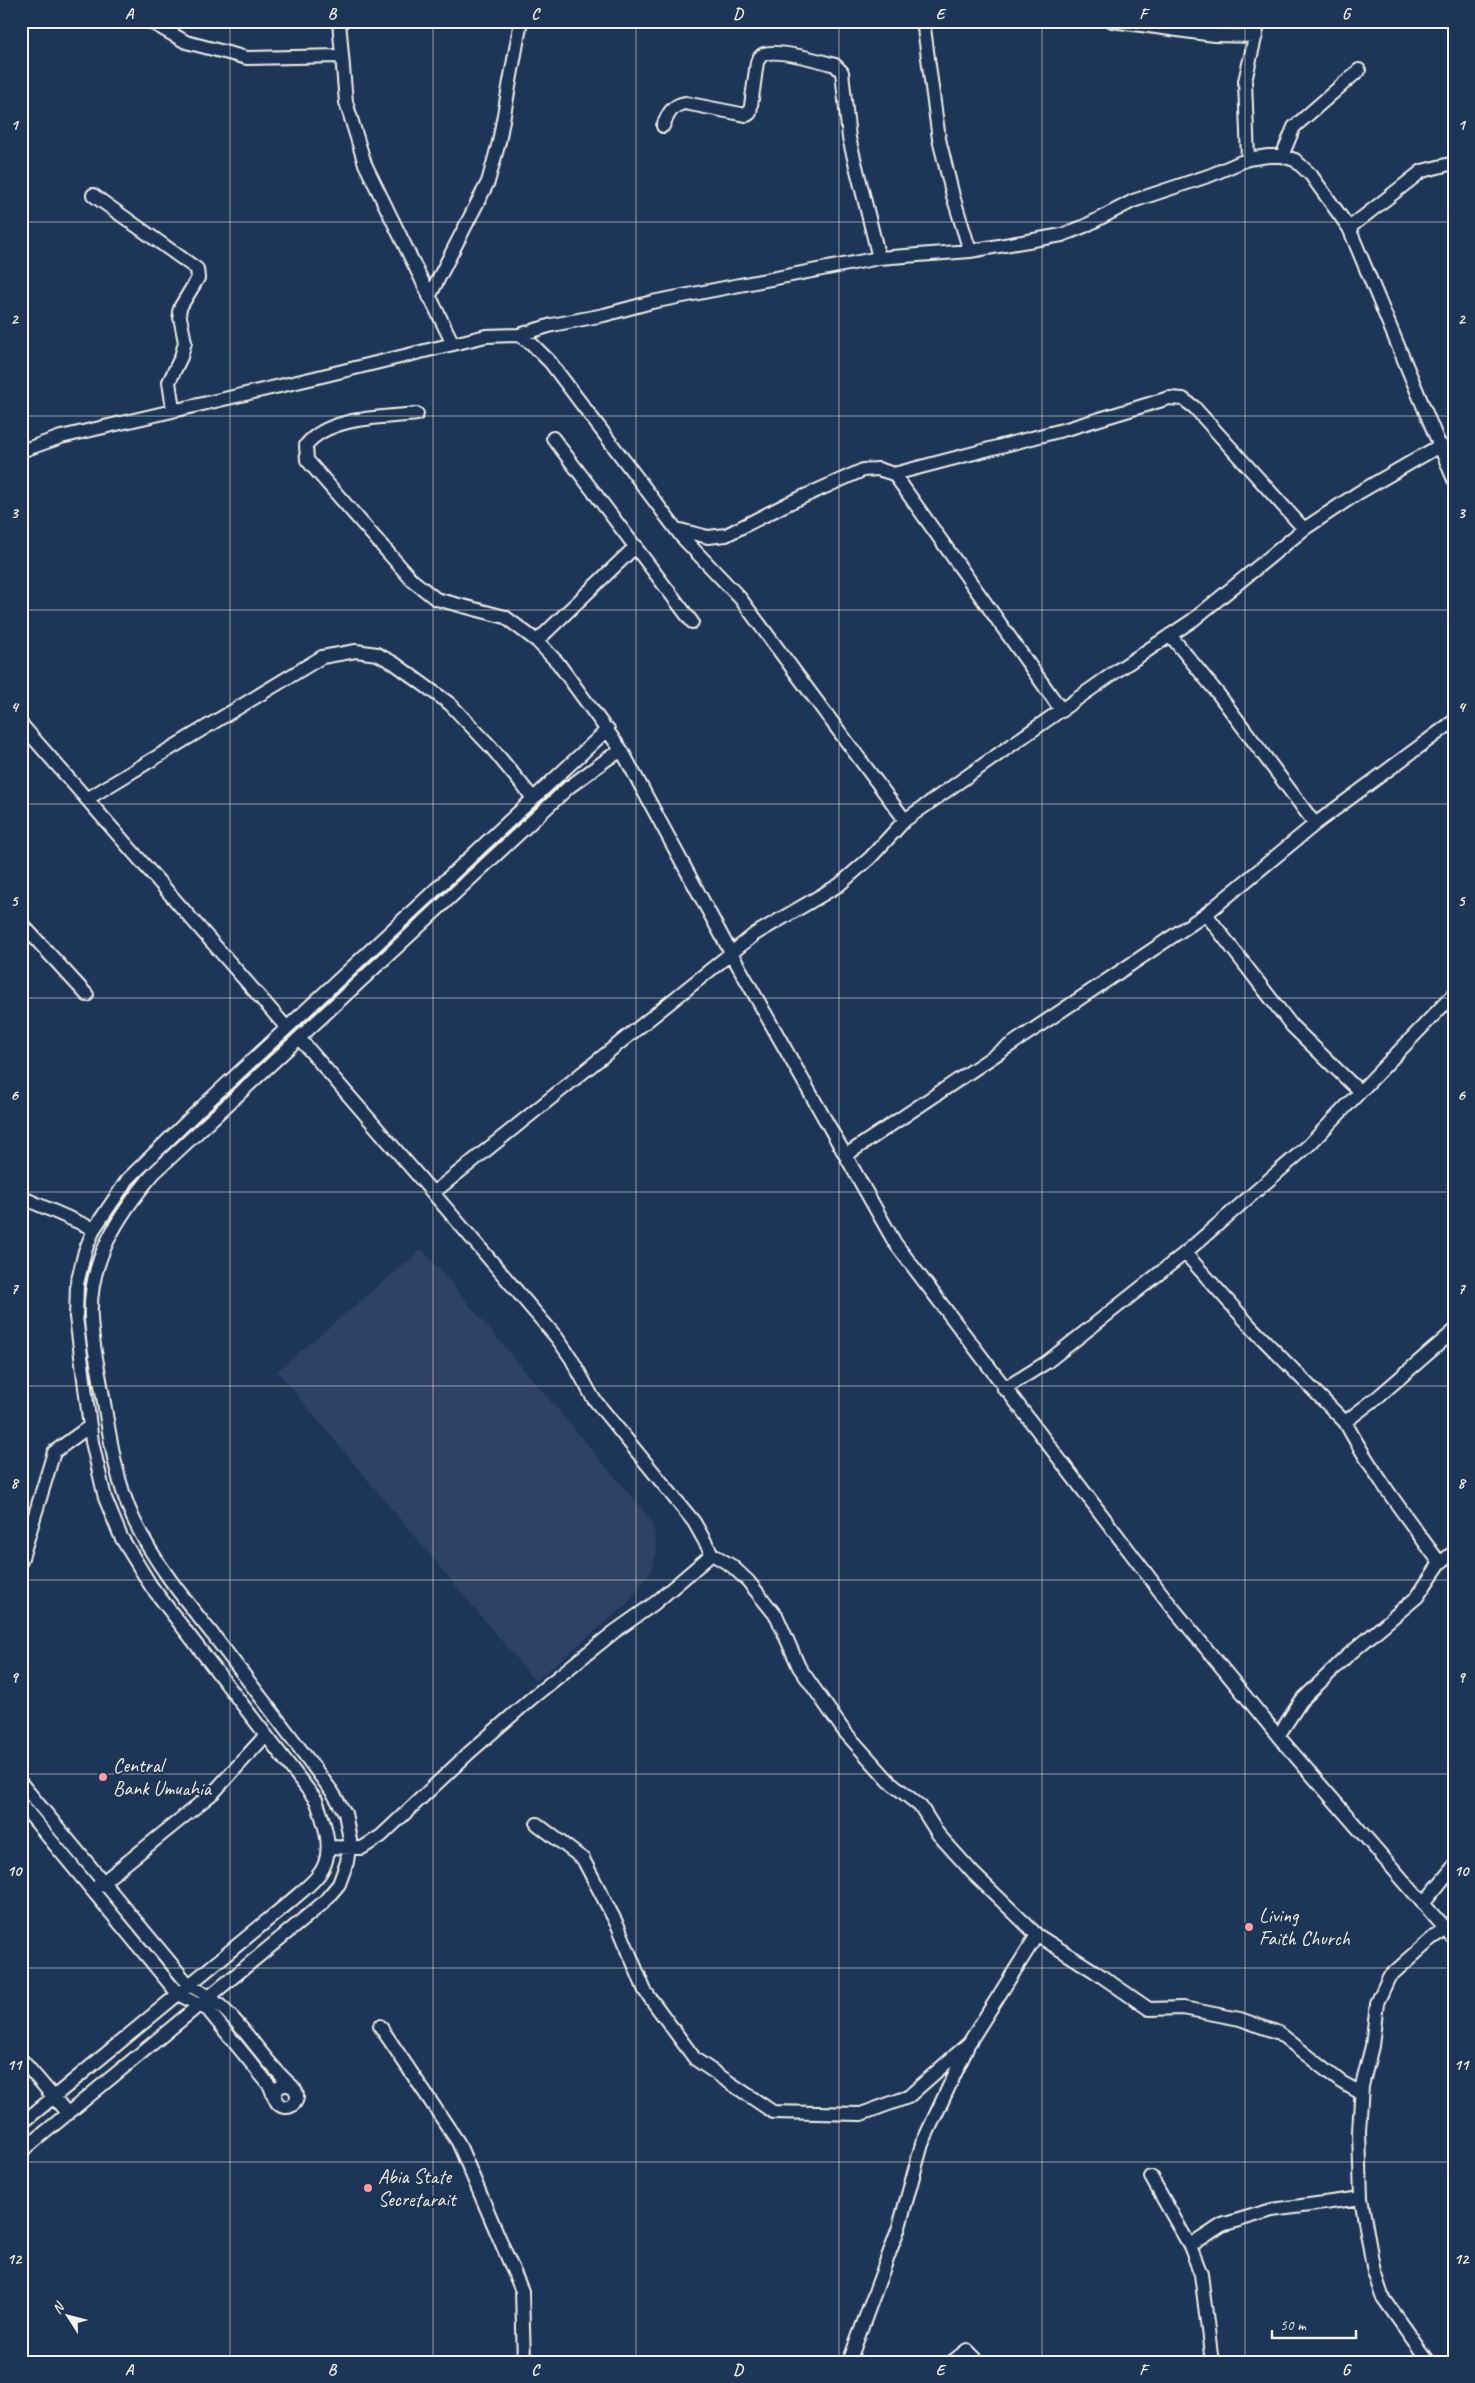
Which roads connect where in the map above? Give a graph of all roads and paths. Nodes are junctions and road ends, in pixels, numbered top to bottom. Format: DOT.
graph roads {
  1 [pos="149,21"];
  2 [pos="339,21"];
  3 [pos="521,21"];
  4 [pos="923,21"];
  5 [pos="1112,21"];
  6 [pos="1259,21"];
  7 [pos="1256,36"];
  8 [pos="341,56"];
  9 [pos="1359,70"];
  10 [pos="662,126"];
  11 [pos="1282,156"];
  12 [pos="1248,159"];
  13 [pos="1454,163"];
  14 [pos="93,195"];
  15 [pos="1349,228"];
  16 [pos="970,251"];
  17 [pos="879,258"];
  18 [pos="429,297"];
  19 [pos="519,335"];
  20 [pos="453,344"];
  21 [pos="173,410"];
  22 [pos="417,414"];
  23 [pos="553,438"];
  24 [pos="1441,445"];
  25 [pos="21,451"];
  26 [pos="894,474"];
  27 [pos="1454,480"];
  28 [pos="676,529"];
  29 [pos="1304,529"];
  30 [pos="636,546"];
  31 [pos="692,622"];
  32 [pos="1170,635"];
  33 [pos="537,641"];
  34 [pos="1062,711"];
  35 [pos="1454,721"];
  36 [pos="21,724"];
  37 [pos="608,729"];
  38 [pos="622,751"];
  39 [pos="533,798"];
  40 [pos="87,799"];
  41 [pos="905,820"];
  42 [pos="1315,824"];
  43 [pos="446,880"];
  44 [pos="457,891"];
  45 [pos="1206,914"];
  46 [pos="21,923"];
  47 [pos="730,954"];
  48 [pos="1454,994"];
  49 [pos="87,995"];
  50 [pos="287,1028"];
  51 [pos="299,1038"];
  52 [pos="1360,1092"];
  53 [pos="196,1112"];
  54 [pos="207,1123"];
  55 [pos="846,1156"];
  56 [pos="433,1193"];
  57 [pos="21,1197"];
  58 [pos="94,1228"];
  59 [pos="1185,1253"];
  60 [pos="1454,1331"];
  61 [pos="1004,1389"];
  62 [pos="1345,1422"];
  63 [pos="90,1426"];
  64 [pos="1454,1552"];
  65 [pos="712,1554"];
  66 [pos="21,1562"];
  67 [pos="1440,1563"];
  68 [pos="266,1735"];
  69 [pos="1278,1736"];
  70 [pos="21,1783"];
  71 [pos="21,1804"];
  72 [pos="537,1824"];
  73 [pos="328,1847"];
  74 [pos="349,1848"];
  75 [pos="1454,1866"];
  76 [pos="103,1881"];
  77 [pos="92,1891"];
  78 [pos="1423,1904"];
  79 [pos="1444,1928"];
  80 [pos="1037,1935"];
  81 [pos="1454,1939"];
  82 [pos="189,1985"];
  83 [pos="178,1994"];
  84 [pos="210,1997"];
  85 [pos="199,2006"];
  86 [pos="380,2026"];
  87 [pos="969,2043"];
  88 [pos="21,2059"];
  89 [pos="292,2086"];
  90 [pos="1361,2093"];
  91 [pos="53,2097"];
  92 [pos="275,2099"];
  93 [pos="68,2114"];
  94 [pos="21,2124"];
  95 [pos="21,2152"];
  96 [pos="1151,2177"];
  97 [pos="1361,2198"];
  98 [pos="1190,2246"];
  99 [pos="524,2362"];
  100 [pos="849,2362"];
  101 [pos="952,2362"];
  102 [pos="979,2362"];
  103 [pos="1212,2362"];
  104 [pos="1429,2362"];
  1 -- 8 [label="street"];
  2 -- 8 [label="street"];
  3 -- 18 [label="street"];
  4 -- 16 [label="street"];
  5 -- 7 [label="street"];
  6 -- 7 [label="street"];
  7 -- 12 [label="street"];
  8 -- 18 [label="street"];
  9 -- 11 [label="street"];
  10 -- 17 [label="street"];
  11 -- 12 [label="street"];
  11 -- 15 [label="street"];
  12 -- 16 [label="street"];
  13 -- 15 [label="street"];
  14 -- 21 [label="street"];
  15 -- 24 [label="street"];
  16 -- 17 [label="street"];
  17 -- 19 [label="street"];
  18 -- 20 [label="street"];
  19 -- 20 [label="street"];
  19 -- 28 [label="street"];
  20 -- 21 [label="street"];
  21 -- 25 [label="street"];
  22 -- 33 [label="street"];
  23 -- 30 [label="street"];
  24 -- 27 [label="street"];
  24 -- 29 [label="street"];
  26 -- 28 [label="street"];
  26 -- 29 [label="street"];
  26 -- 34 [label="street"];
  28 -- 41 [label="street"];
  29 -- 32 [label="street"];
  30 -- 31 [label="street"];
  30 -- 33 [label="street"];
  32 -- 34 [label="street"];
  32 -- 42 [label="street"];
  33 -- 37 [label="street"];
  34 -- 41 [label="street"];
  35 -- 42 [label="street"];
  36 -- 40 [label="street"];
  37 -- 38 [label="street"];
  37 -- 39 [label="street"];
  38 -- 44 [label="street"];
  38 -- 47 [label="street"];
  39 -- 40 [label="street"];
  39 -- 43 [label="street"];
  40 -- 50 [label="street"];
  41 -- 47 [label="street"];
  42 -- 45 [label="street"];
  43 -- 44 [label="street"];
  43 -- 50 [label="street"];
  44 -- 51 [label="street"];
  45 -- 52 [label="street"];
  45 -- 55 [label="street"];
  46 -- 49 [label="street"];
  47 -- 55 [label="street"];
  47 -- 56 [label="street"];
  48 -- 52 [label="street"];
  50 -- 53 [label="street"];
  51 -- 54 [label="street"];
  51 -- 56 [label="street"];
  52 -- 59 [label="street"];
  53 -- 54 [label="street"];
  53 -- 58 [label="street"];
  54 -- 74 [label="street"];
  55 -- 61 [label="street"];
  56 -- 65 [label="street"];
  57 -- 58 [label="street"];
  58 -- 63 [label="street"];
  59 -- 61 [label="street"];
  59 -- 62 [label="street"];
  60 -- 62 [label="street"];
  61 -- 69 [label="street"];
  62 -- 67 [label="street"];
  63 -- 66 [label="street"];
  63 -- 68 [label="street"];
  64 -- 67 [label="street"];
  65 -- 74 [label="street"];
  65 -- 80 [label="street"];
  67 -- 69 [label="street"];
  68 -- 73 [label="street"];
  68 -- 76 [label="street"];
  69 -- 78 [label="street"];
  70 -- 76 [label="street"];
  71 -- 77 [label="street"];
  72 -- 87 [label="street"];
  73 -- 74 [label="street"];
  73 -- 82 [label="street"];
  74 -- 84 [label="street"];
  75 -- 78 [label="street"];
  76 -- 77 [label="street"];
  76 -- 82 [label="street"];
  77 -- 83 [label="street"];
  78 -- 79 [label="street"];
  79 -- 81 [label="street"];
  79 -- 90 [label="street"];
  80 -- 87 [label="street"];
  80 -- 90 [label="street"];
  82 -- 83 [label="street"];
  82 -- 84 [label="street"];
  83 -- 85 [label="street"];
  83 -- 91 [label="street"];
  84 -- 85 [label="street"];
  84 -- 89 [label="street"];
  85 -- 92 [label="street"];
  85 -- 93 [label="street"];
  86 -- 99 [label="street"];
  87 -- 100 [label="street"];
  88 -- 91 [label="street"];
  89 -- 92 [label="street"];
  89 -- 92 [label="street"];
  90 -- 97 [label="street"];
  91 -- 93 [label="street"];
  91 -- 94 [label="street"];
  93 -- 95 [label="street"];
  96 -- 98 [label="street"];
  97 -- 98 [label="street"];
  97 -- 104 [label="street"];
  98 -- 103 [label="street"];
  101 -- 102 [label="street"];
}
